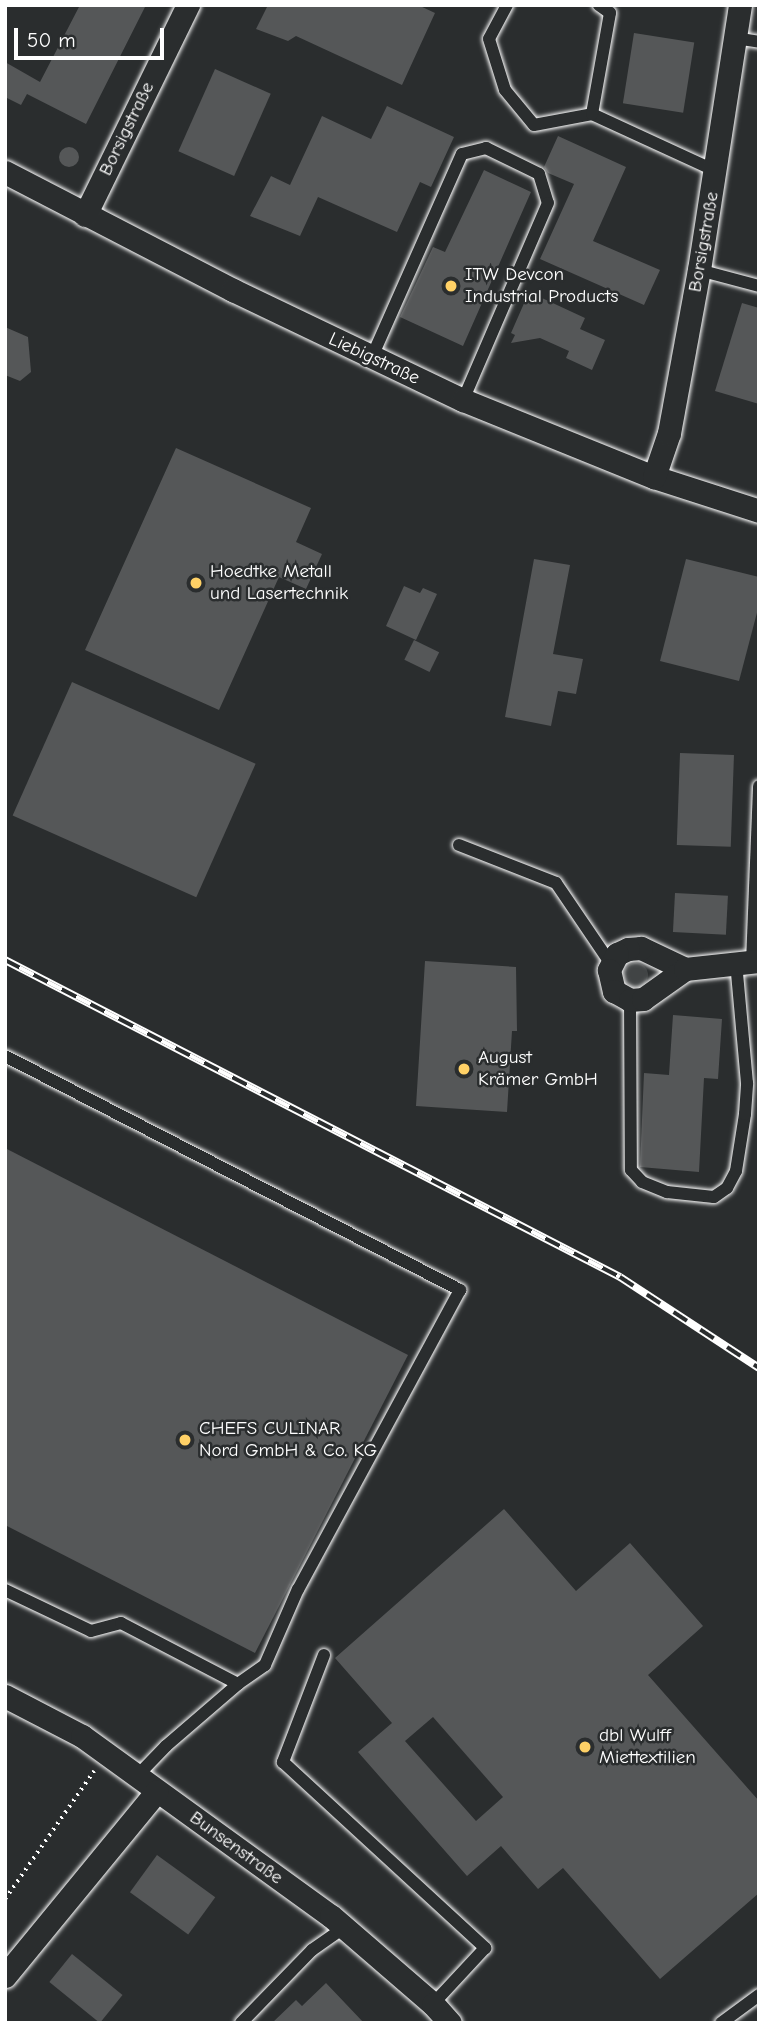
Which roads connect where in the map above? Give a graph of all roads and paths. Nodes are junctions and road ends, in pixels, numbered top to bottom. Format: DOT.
graph roads {
  1 [pos="188,5"];
  2 [pos="507,5"];
  3 [pos="599,5"];
  4 [pos="740,5"];
  5 [pos="735,38"];
  6 [pos="759,42"];
  7 [pos="592,114"];
  8 [pos="716,171"];
  9 [pos="5,172"];
  10 [pos="85,215"];
  11 [pos="699,270"];
  12 [pos="759,286"];
  13 [pos="371,359"];
  14 [pos="463,400"];
  15 [pos="654,477"];
  16 [pos="759,511"];
  17 [pos="759,786"];
  18 [pos="459,845"];
  19 [pos="756,911"];
  20 [pos="749,962"];
  21 [pos="611,964"];
  22 [pos="684,969"];
  23 [pos="630,1000"];
  24 [pos="5,1056"];
  25 [pos="5,1590"];
  26 [pos="324,1655"];
  27 [pos="238,1684"];
  28 [pos="5,1696"];
  29 [pos="107,1753"];
  30 [pos="137,1776"];
  31 [pos="157,1791"];
  32 [pos="5,1899"];
  33 [pos="344,1928"];
  34 [pos="5,1976"];
  35 [pos="759,1995"];
  36 [pos="433,2004"];
  37 [pos="241,2023"];
  38 [pos="450,2023"];
  39 [pos="721,2023"];
  1 -- 10 [label="street, Borsigstraße"];
  2 -- 7 [label="lane"];
  3 -- 7 [label="lane"];
  4 -- 5 [label="street, Borsigstraße"];
  5 -- 6 [label="lane"];
  5 -- 8 [label="street, Borsigstraße"];
  7 -- 8 [label="lane"];
  8 -- 11 [label="street, Borsigstraße"];
  9 -- 10 [label="street, Liebigstraße"];
  10 -- 13 [label="street, Liebigstraße"];
  11 -- 12 [label="lane"];
  11 -- 15 [label="street, Borsigstraße"];
  13 -- 14 [label="street, Liebigstraße"];
  13 -- 14 [label="lane"];
  14 -- 15 [label="street, Liebigstraße"];
  15 -- 16 [label="street, Liebigstraße"];
  17 -- 19 [label="lane"];
  18 -- 21 [label="lane"];
  19 -- 20 [label="lane"];
  20 -- 22 [label="street"];
  20 -- 23 [label="lane"];
  21 -- 22 [label="street"];
  21 -- 23 [label="street"];
  22 -- 23 [label="street"];
  24 -- 27 [label="lane"];
  25 -- 27 [label="lane"];
  26 -- 36 [label="lane"];
  27 -- 30 [label="lane"];
  28 -- 29 [label="street, Bunsenstraße"];
  29 -- 30 [label="street, Bunsenstraße"];
  29 -- 32 [label="path"];
  30 -- 31 [label="street, Bunsenstraße"];
  31 -- 33 [label="street, Bunsenstraße"];
  31 -- 34 [label="street"];
  33 -- 36 [label="street, Bunsenstraße"];
  33 -- 37 [label="lane"];
  35 -- 39 [label="lane"];
  36 -- 38 [label="street, Bunsenstraße"];
}
